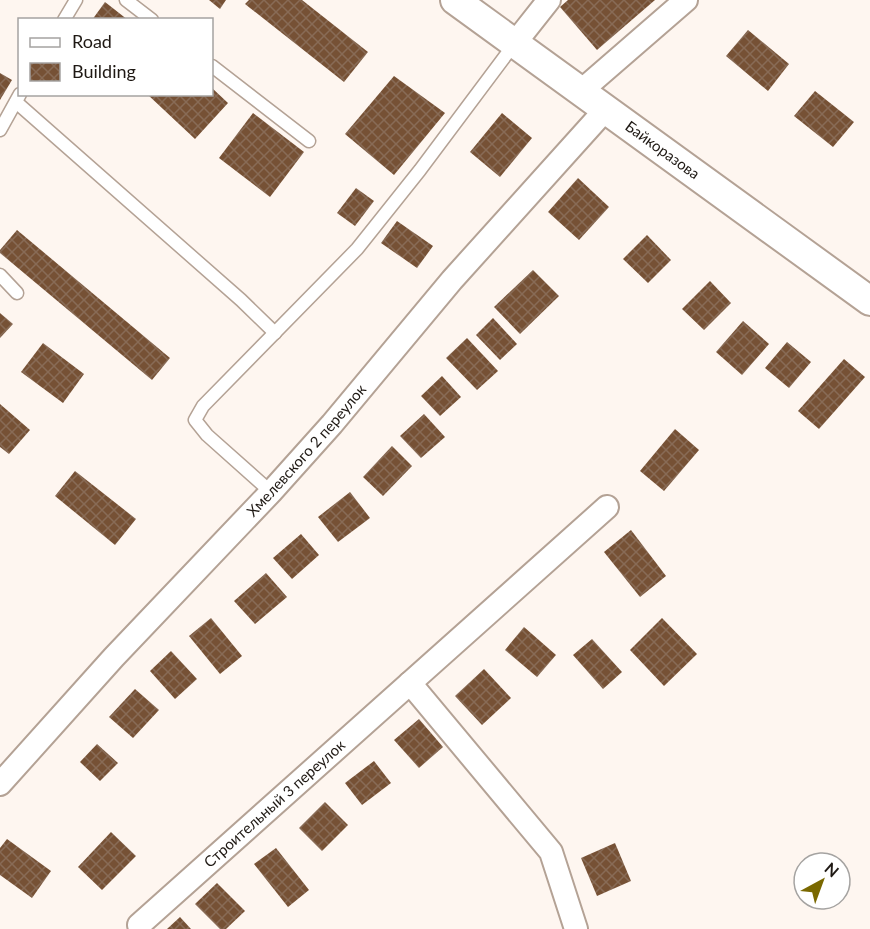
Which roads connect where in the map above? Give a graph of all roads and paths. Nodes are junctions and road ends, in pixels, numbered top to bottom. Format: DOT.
graph roads {
  1 [pos="76,0"];
  2 [pos="126,0"];
  3 [pos="455,0"];
  4 [pos="549,0"];
  5 [pos="686,0"];
  6 [pos="65,18"];
  7 [pos="149,18"];
  8 [pos="515,43"];
  9 [pos="213,67"];
  10 [pos="581,91"];
  11 [pos="18,98"];
  12 [pos="606,110"];
  13 [pos="0,130"];
  14 [pos="309,141"];
  15 [pos="0,275"];
  16 [pos="17,293"];
  17 [pos="870,301"];
  18 [pos="275,333"];
  19 [pos="271,492"];
  20 [pos="607,507"];
  21 [pos="410,683"];
  22 [pos="0,783"];
  23 [pos="139,925"];
  24 [pos="576,929"];
  1 -- 6 [label="lane"];
  2 -- 7 [label="lane"];
  3 -- 8 [label="street, Байкоразова"];
  4 -- 8 [label="street"];
  5 -- 10 [label="street"];
  8 -- 10 [label="street, Байкоразова"];
  8 -- 18 [label="lane"];
  9 -- 14 [label="lane"];
  10 -- 12 [label="street, Байкоразова"];
  11 -- 13 [label="lane"];
  11 -- 18 [label="lane"];
  12 -- 17 [label="street, Байкоразова"];
  12 -- 19 [label="street, Хмелевского 2 переулок"];
  15 -- 16 [label="lane"];
  18 -- 19 [label="lane"];
  19 -- 22 [label="street, Хмелевского 2 переулок"];
  20 -- 21 [label="street, Строительный 3 переулок"];
  21 -- 23 [label="street, Строительный 3 переулок"];
  21 -- 24 [label="street"];
}
